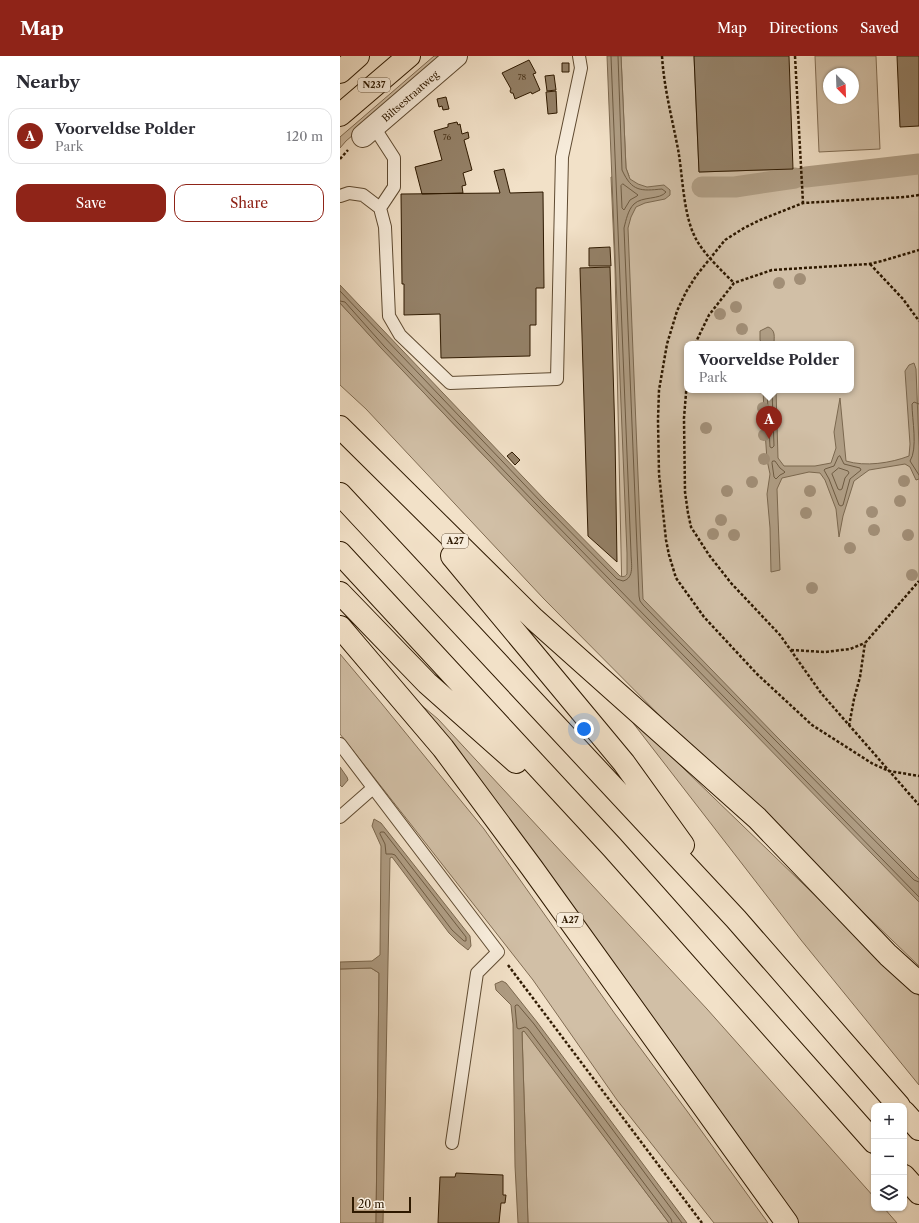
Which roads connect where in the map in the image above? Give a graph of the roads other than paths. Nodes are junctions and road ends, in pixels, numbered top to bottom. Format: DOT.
graph roads {
  1 [pos="358,56"];
  2 [pos="409,56"];
  3 [pos="456,56"];
  4 [pos="579,56"];
  5 [pos="340,72"];
  6 [pos="340,115"];
  7 [pos="369,131"];
  8 [pos="340,196"];
  9 [pos="380,208"];
  10 [pos="340,427"];
  11 [pos="375,463"];
  12 [pos="340,494"];
  13 [pos="340,553"];
  14 [pos="340,593"];
  15 [pos="340,627"];
  16 [pos="340,744"];
  17 [pos="373,788"];
  18 [pos="340,817"];
  19 [pos="612,847"];
  20 [pos="736,919"];
  21 [pos="919,983"];
  22 [pos="896,1103"];
  23 [pos="907,1115"];
  24 [pos="919,1129"];
  25 [pos="871,1139"];
  26 [pos="452,1144"];
  27 [pos="907,1179"];
  28 [pos="919,1193"];
  29 [pos="787,1223"];
  1 -- 5 [label="main road"];
  2 -- 6 [label="main road, N237"];
  3 -- 7 [label="street, Biltsestraatweg"];
  4 -- 9 [label="lane"];
  7 -- 9 [label="lane"];
  8 -- 9 [label="lane"];
  10 -- 11 [label="main road, A27"];
  11 -- 20 [label="main road, A27"];
  11 -- 21 [label="main road, A27"];
  12 -- 20 [label="main road, A27"];
  13 -- 19 [label="main road"];
  14 -- 19 [label="main road"];
  15 -- 29 [label="main road, A27"];
  16 -- 17 [label="lane"];
  17 -- 18 [label="lane"];
  17 -- 26 [label="lane"];
  19 -- 25 [label="main road"];
  20 -- 22 [label="main road, A27"];
  23 -- 24 [label="main road"];
  27 -- 28 [label="main road"];
}
